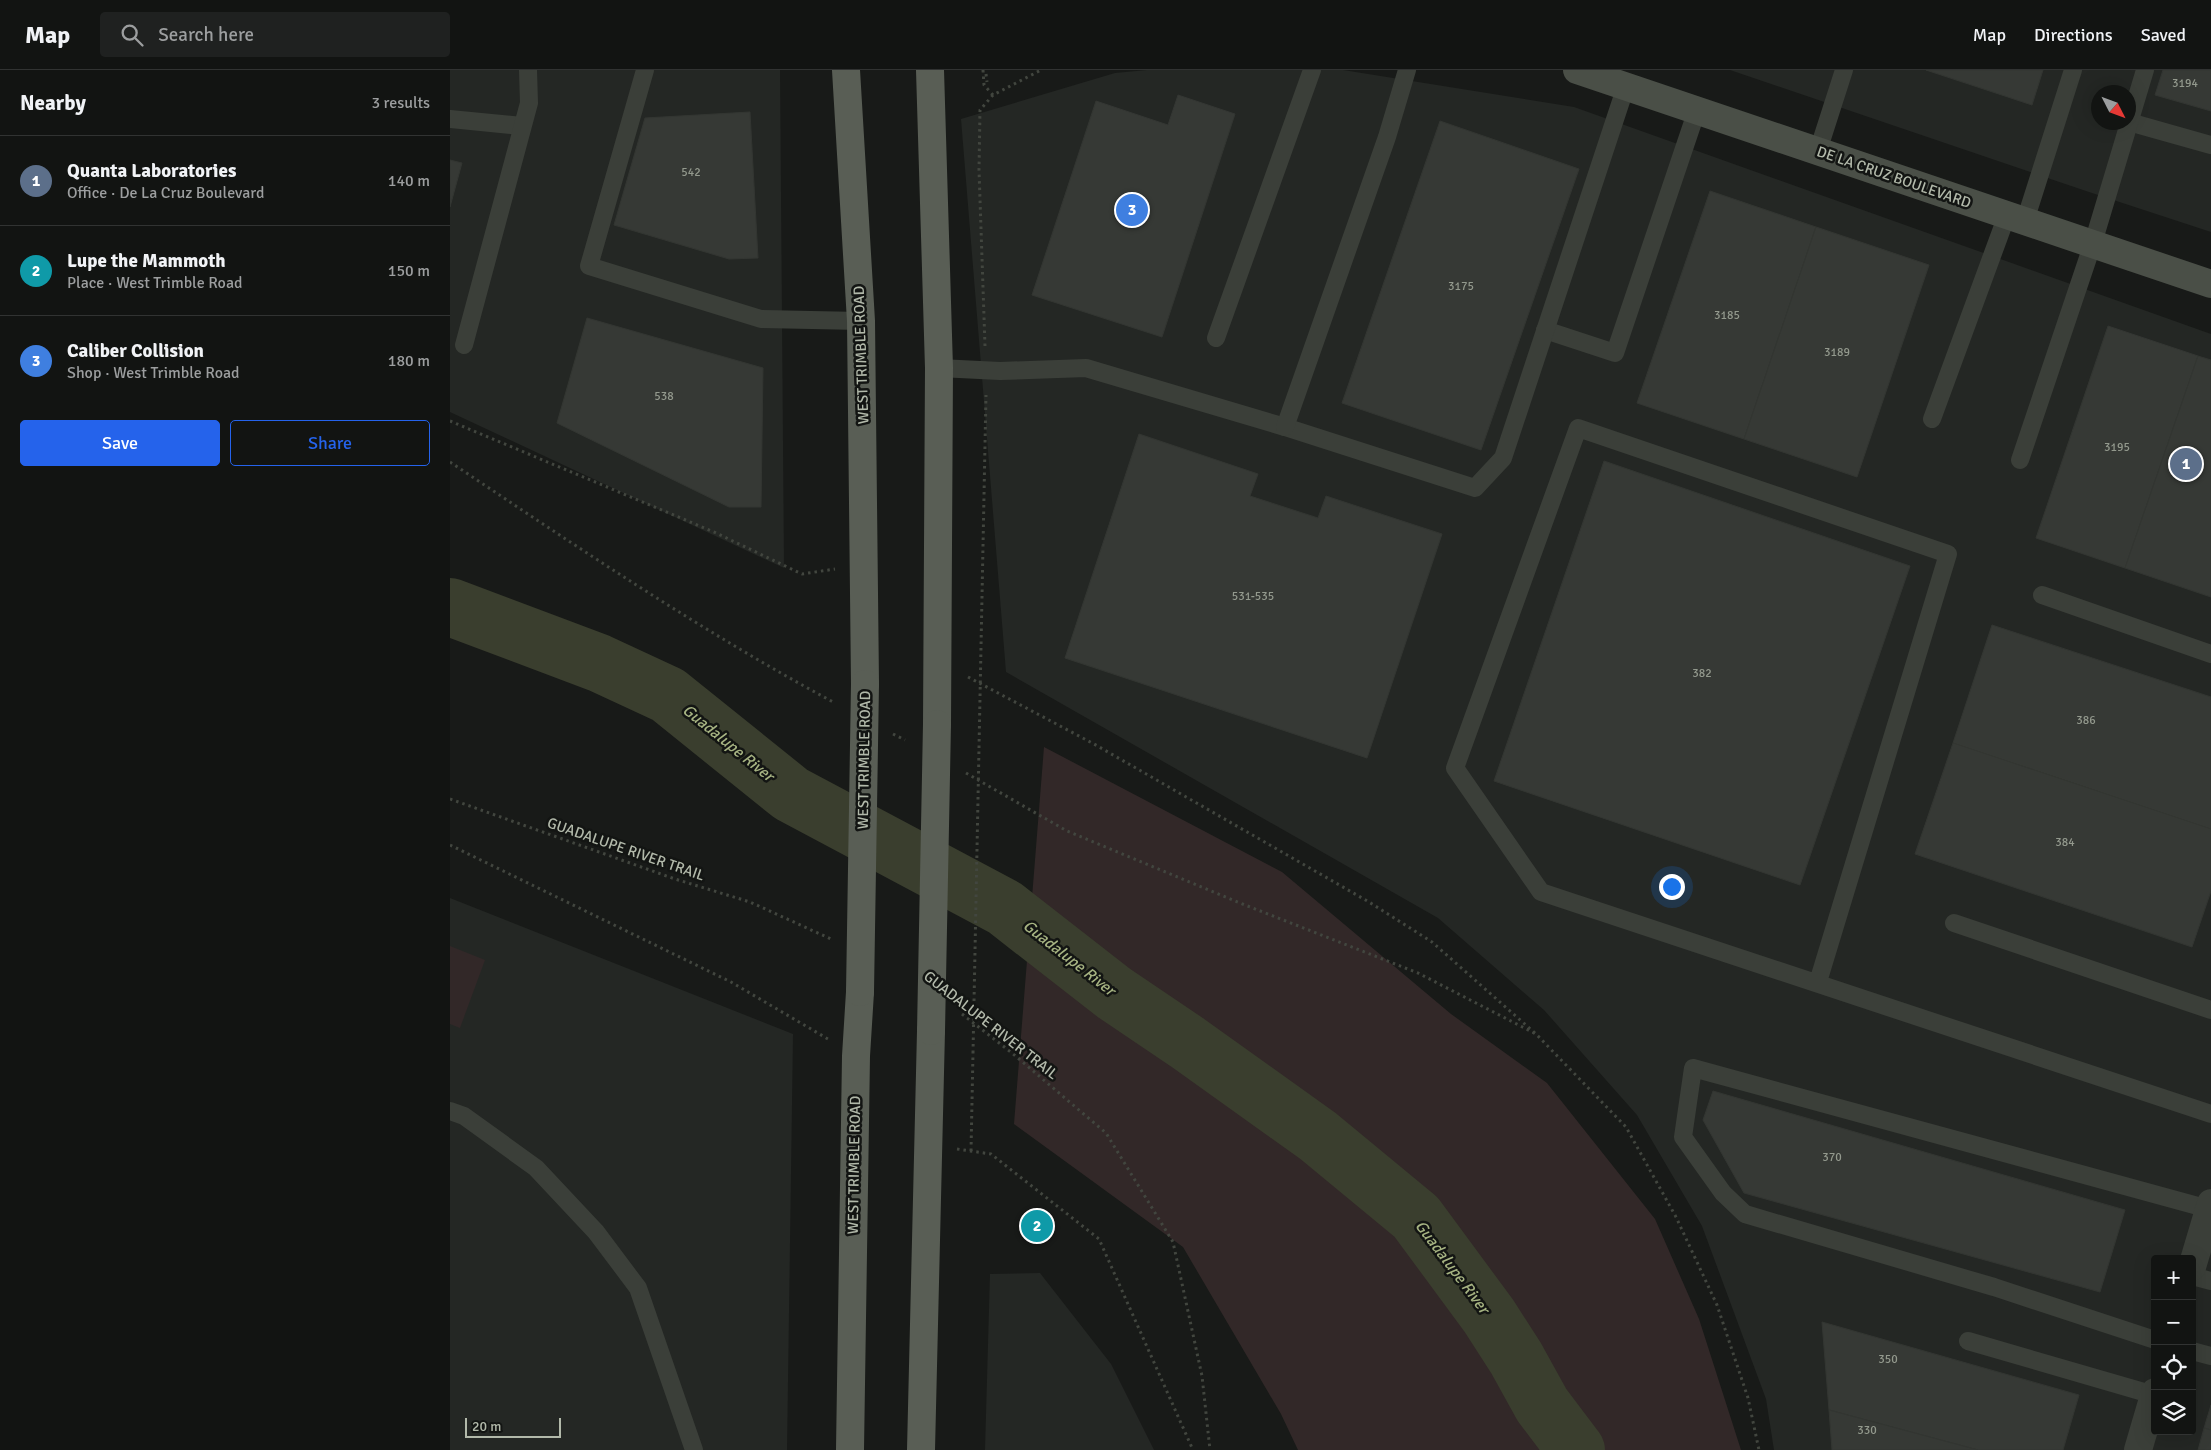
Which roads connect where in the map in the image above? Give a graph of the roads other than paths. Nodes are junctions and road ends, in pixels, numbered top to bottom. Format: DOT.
graph roads {
  1 [pos="528,70"];
  2 [pos="645,70"];
  3 [pos="846,70"];
  4 [pos="930,70"];
  5 [pos="1312,70"];
  6 [pos="1407,70"];
  7 [pos="1578,70"];
  8 [pos="1844,70"];
  9 [pos="2073,70"];
  10 [pos="2145,70"];
  11 [pos="1626,86"];
  12 [pos="2136,99"];
  13 [pos="1697,110"];
  14 [pos="450,119"];
  15 [pos="2136,124"];
  16 [pos="522,126"];
  17 [pos="2127,130"];
  18 [pos="2211,145"];
  19 [pos="1818,151"];
  20 [pos="2016,218"];
  21 [pos="2093,243"];
  22 [pos="2211,284"];
  23 [pos="861,321"];
  24 [pos="1545,330"];
  25 [pos="1216,338"];
  26 [pos="464,345"];
  27 [pos="939,368"];
  28 [pos="1932,419"];
  29 [pos="1286,427"];
  30 [pos="2020,460"];
  31 [pos="2042,595"];
  32 [pos="2211,654"];
  33 [pos="1954,923"];
  34 [pos="1818,982"];
  35 [pos="2211,1010"];
  36 [pos="450,1111"];
  37 [pos="2211,1114"];
  38 [pos="2210,1206"];
  39 [pos="2196,1255"];
  40 [pos="2196,1277"];
  41 [pos="2211,1281"];
  42 [pos="2151,1339"];
  43 [pos="1968,1341"];
  44 [pos="2196,1352"];
  45 [pos="2211,1356"];
  46 [pos="2151,1393"];
  47 [pos="2151,1404"];
  48 [pos="694,1450"];
  49 [pos="850,1450"];
  50 [pos="921,1450"];
  51 [pos="2138,1450"];
  1 -- 16 [label="lane"];
  2 -- 23 [label="lane"];
  3 -- 23 [label="main road, WEST TRIMBLE ROAD"];
  4 -- 27 [label="main road"];
  5 -- 25 [label="lane"];
  6 -- 29 [label="lane"];
  7 -- 11 [label="main road, DE LA CRUZ BOULEVARD"];
  8 -- 19 [label="lane"];
  9 -- 20 [label="lane"];
  10 -- 12 [label="lane"];
  11 -- 13 [label="main road, DE LA CRUZ BOULEVARD"];
  11 -- 24 [label="lane"];
  13 -- 19 [label="main road, DE LA CRUZ BOULEVARD"];
  13 -- 24 [label="lane"];
  14 -- 16 [label="lane"];
  15 -- 18 [label="lane"];
  16 -- 26 [label="lane"];
  17 -- 21 [label="lane"];
  19 -- 20 [label="main road, DE LA CRUZ BOULEVARD"];
  20 -- 21 [label="main road, DE LA CRUZ BOULEVARD"];
  20 -- 28 [label="lane"];
  21 -- 22 [label="main road, DE LA CRUZ BOULEVARD"];
  21 -- 30 [label="lane"];
  23 -- 49 [label="main road, WEST TRIMBLE ROAD, bridge"];
  24 -- 29 [label="lane"];
  27 -- 29 [label="lane"];
  27 -- 50 [label="main road, bridge"];
  31 -- 32 [label="lane"];
  33 -- 35 [label="lane"];
  34 -- 34 [label="lane"];
  34 -- 37 [label="lane"];
  36 -- 48 [label="lane"];
  38 -- 39 [label="street"];
  38 -- 42 [label="lane"];
  40 -- 41 [label="lane"];
  43 -- 46 [label="lane"];
  44 -- 45 [label="lane"];
  47 -- 51 [label="street"];
}
